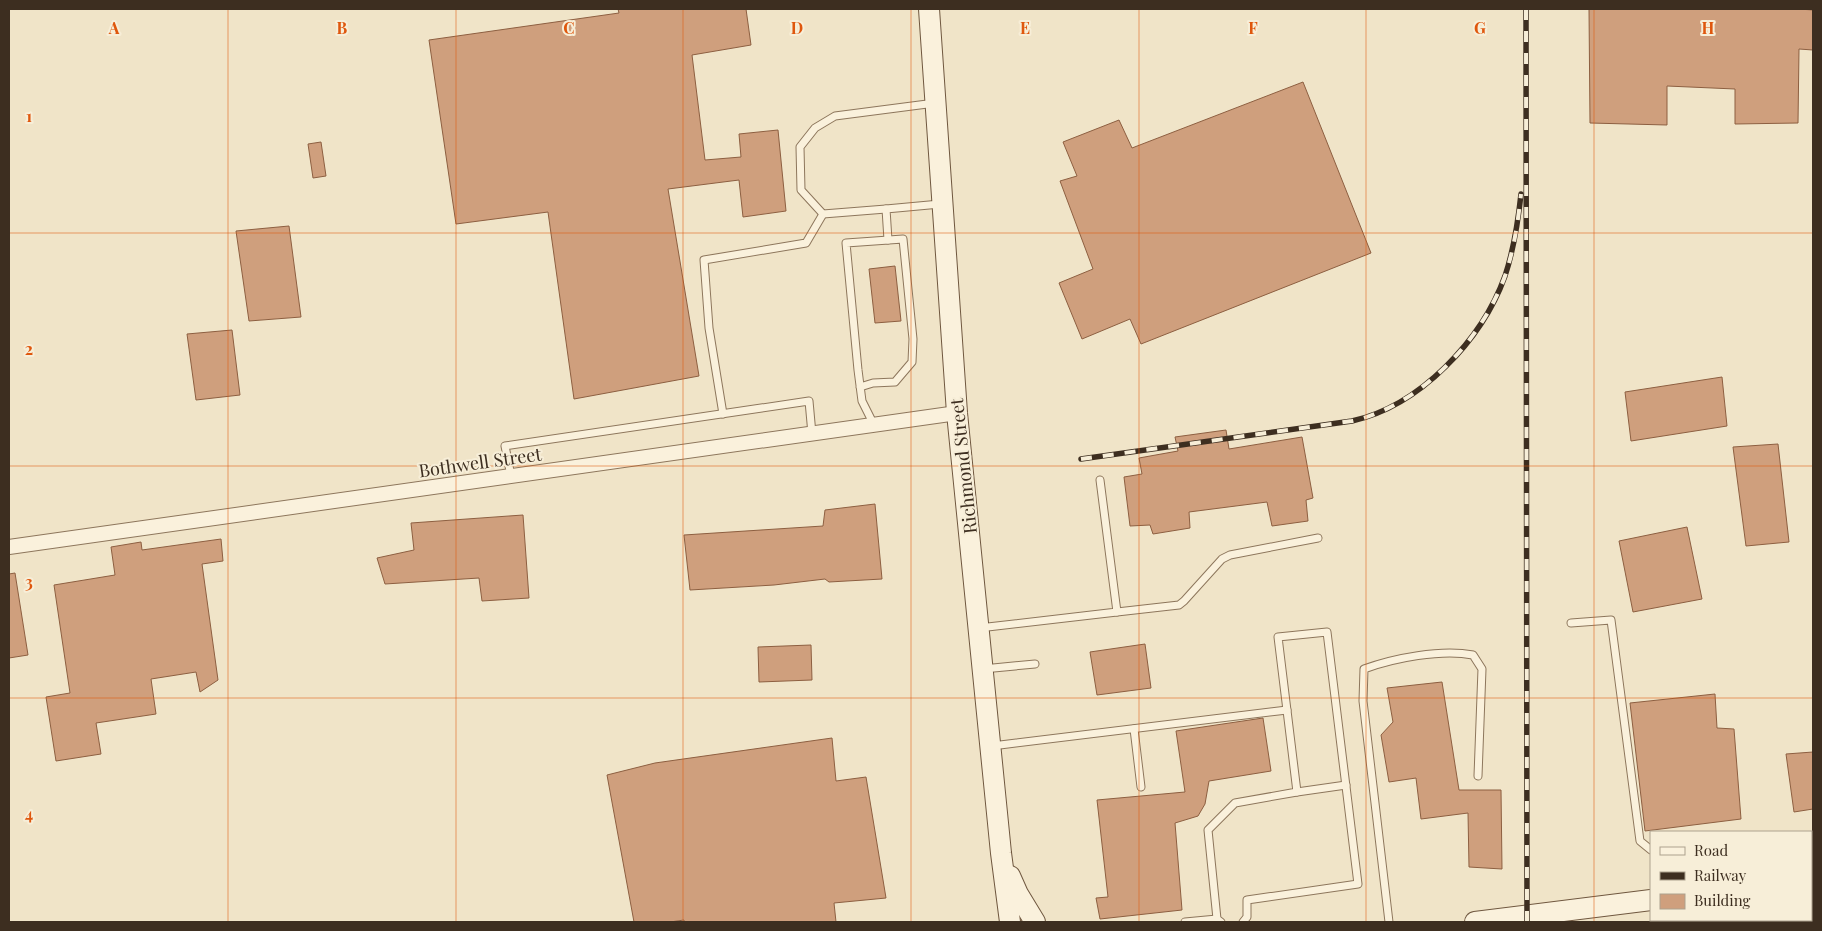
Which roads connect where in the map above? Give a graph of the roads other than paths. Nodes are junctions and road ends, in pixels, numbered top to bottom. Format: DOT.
graph roads {
  1 [pos="929,9"];
  2 [pos="935,103"];
  3 [pos="942,204"];
  4 [pos="886,209"];
  5 [pos="823,214"];
  6 [pos="888,240"];
  7 [pos="860,387"];
  8 [pos="957,413"];
  9 [pos="723,414"];
  10 [pos="874,425"];
  11 [pos="812,434"];
  12 [pos="511,476"];
  13 [pos="1100,480"];
  14 [pos="1318,538"];
  15 [pos="9,547"];
  16 [pos="1117,612"];
  17 [pos="1571,623"];
  18 [pos="980,628"];
  19 [pos="1035,664"];
  20 [pos="983,669"];
  21 [pos="1287,710"];
  22 [pos="1134,729"];
  23 [pos="991,746"];
  24 [pos="1478,776"];
  25 [pos="1346,785"];
  26 [pos="1141,787"];
  27 [pos="1297,792"];
  28 [pos="1650,849"];
  29 [pos="1001,853"];
  30 [pos="1650,900"];
  31 [pos="1219,921"];
  32 [pos="1010,922"];
  33 [pos="1035,922"];
  34 [pos="1185,922"];
  35 [pos="1243,922"];
  36 [pos="1389,922"];
  37 [pos="1475,922"];
  1 -- 2 [label="main road, Richmond Street"];
  2 -- 3 [label="main road, Richmond Street"];
  2 -- 5 [label="lane"];
  3 -- 4 [label="lane"];
  3 -- 8 [label="main road, Richmond Street"];
  4 -- 5 [label="lane"];
  4 -- 6 [label="lane"];
  5 -- 9 [label="lane"];
  6 -- 7 [label="lane"];
  6 -- 7 [label="lane"];
  7 -- 10 [label="lane"];
  8 -- 10 [label="street, Bothwell Street"];
  8 -- 18 [label="main road, Richmond Street"];
  9 -- 11 [label="lane"];
  9 -- 12 [label="lane"];
  10 -- 11 [label="street, Bothwell Street"];
  11 -- 12 [label="street, Bothwell Street"];
  12 -- 15 [label="street, Bothwell Street"];
  13 -- 16 [label="lane"];
  14 -- 16 [label="lane"];
  16 -- 18 [label="lane"];
  17 -- 28 [label="lane"];
  18 -- 20 [label="main road, Richmond Street"];
  19 -- 20 [label="lane"];
  20 -- 23 [label="main road, Richmond Street"];
  21 -- 22 [label="lane"];
  21 -- 25 [label="lane"];
  21 -- 27 [label="lane"];
  22 -- 23 [label="lane"];
  22 -- 26 [label="lane"];
  23 -- 29 [label="main road, Richmond Street"];
  24 -- 36 [label="lane"];
  25 -- 27 [label="lane"];
  25 -- 35 [label="lane"];
  27 -- 31 [label="lane"];
  29 -- 32 [label="main road, Richmond Street"];
  29 -- 33 [label="main road"];
  30 -- 37 [label="main road"];
  31 -- 34 [label="lane"];
}
